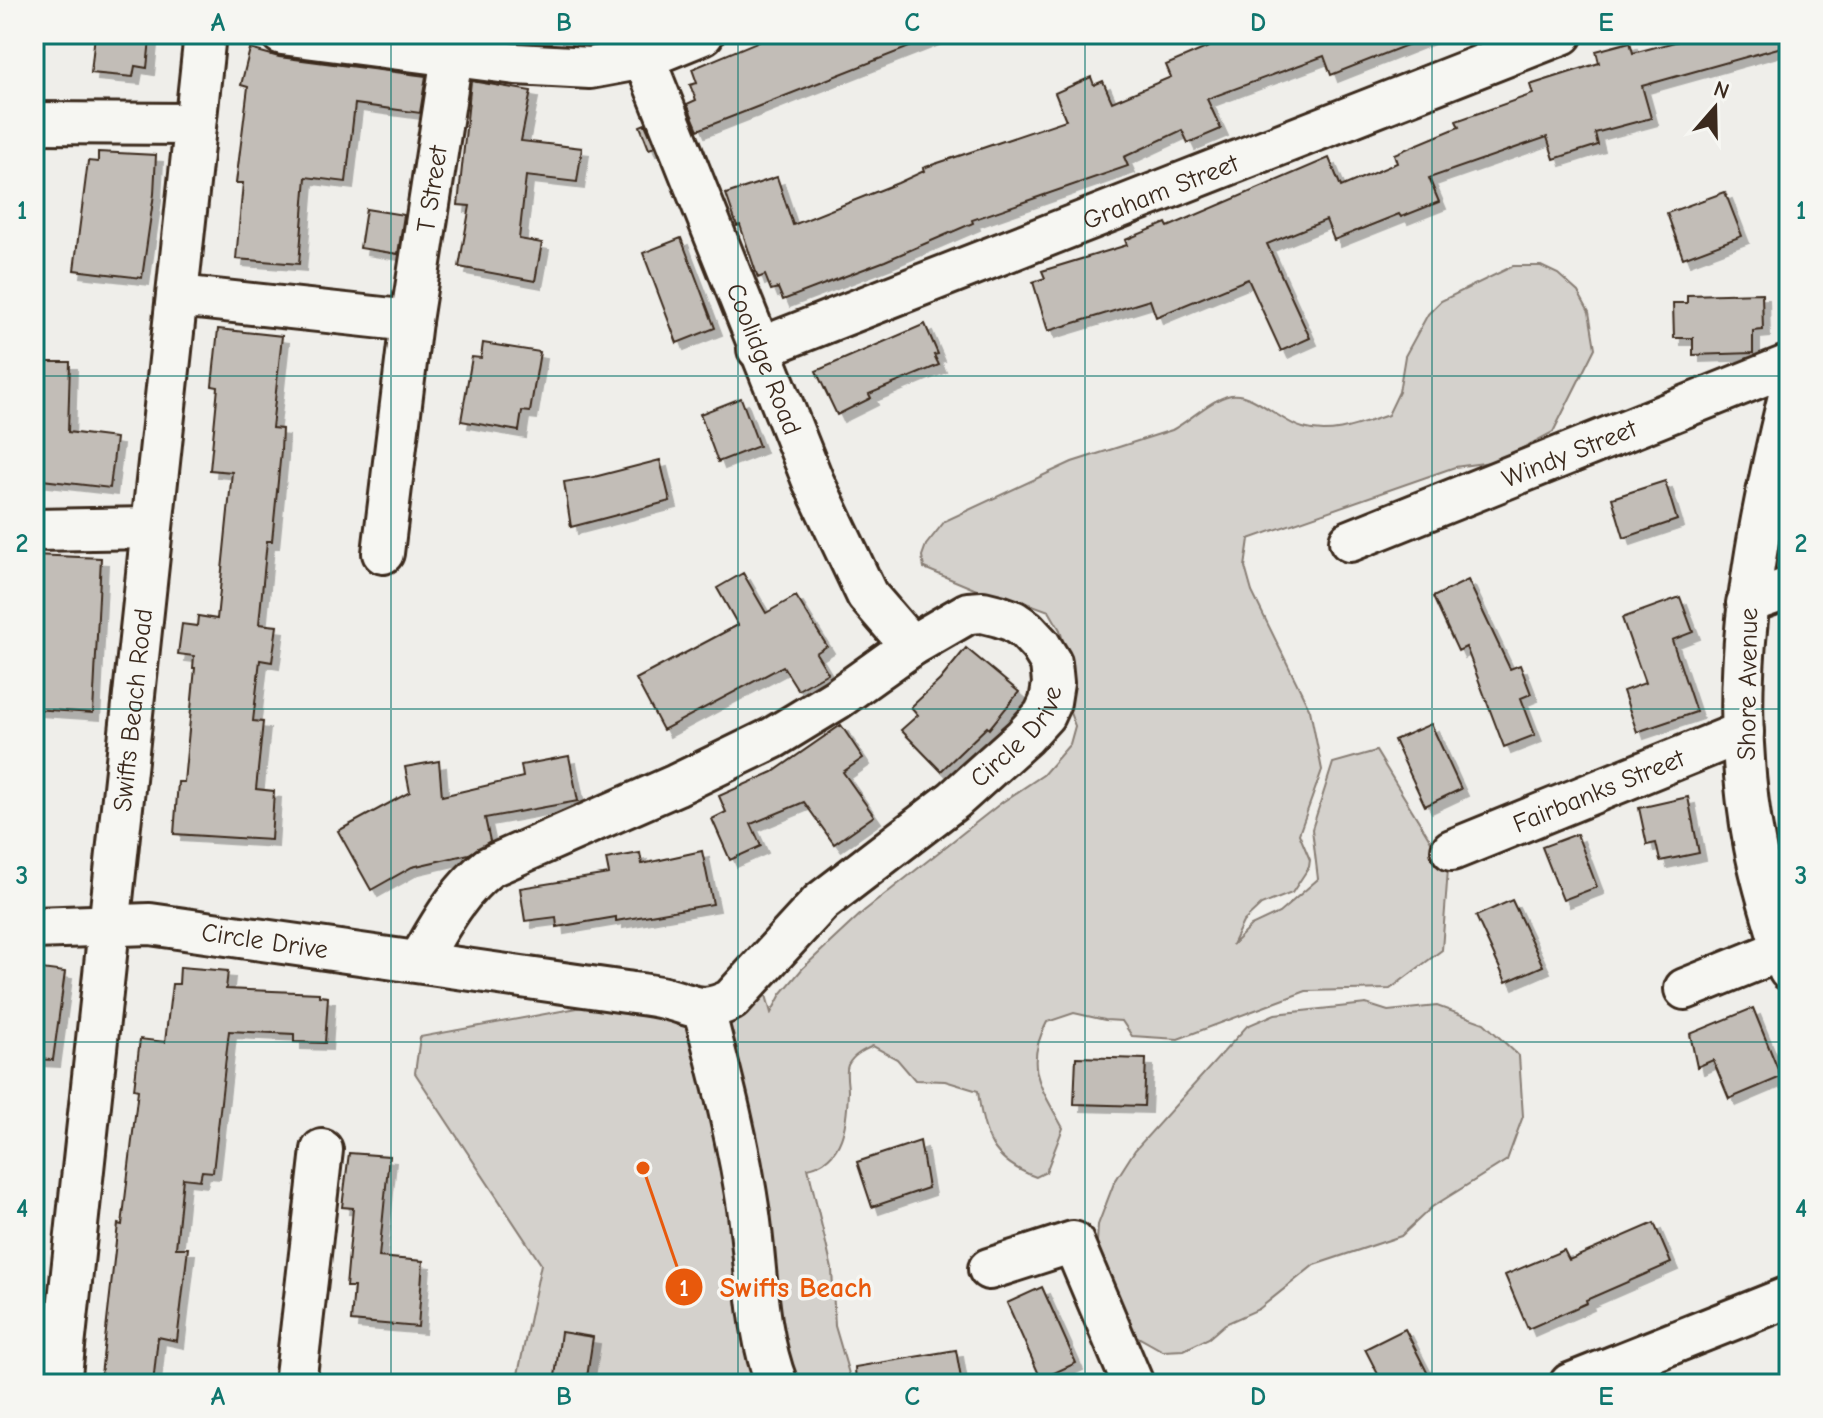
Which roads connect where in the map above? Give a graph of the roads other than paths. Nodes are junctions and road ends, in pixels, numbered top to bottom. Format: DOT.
graph roads {
  1 [pos="205,34"];
  2 [pos="282,34"];
  3 [pos="703,34"];
  4 [pos="1562,34"];
  5 [pos="452,56"];
  6 [pos="644,58"];
  7 [pos="34,123"];
  8 [pos="195,124"];
  9 [pos="178,296"];
  10 [pos="411,321"];
  11 [pos="758,349"];
  12 [pos="1789,365"];
  13 [pos="1789,396"];
  14 [pos="151,528"];
  15 [pos="34,530"];
  16 [pos="1350,541"];
  17 [pos="383,553"];
  18 [pos="1789,588"];
  19 [pos="1747,603"];
  20 [pos="911,646"];
  21 [pos="1743,732"];
  22 [pos="1452,850"];
  23 [pos="111,927"];
  24 [pos="34,928"];
  25 [pos="1787,956"];
  26 [pos="419,961"];
  27 [pos="1685,989"];
  28 [pos="704,1010"];
  29 [pos="322,1150"];
  30 [pos="989,1269"];
  31 [pos="1789,1297"];
  32 [pos="50,1330"];
  33 [pos="60,1384"];
  34 [pos="295,1384"];
  35 [pos="777,1384"];
  36 [pos="1133,1384"];
  37 [pos="1570,1384"];
  1 -- 8 [label="street, Swifts Beach Road"];
  2 -- 5 [label="street"];
  3 -- 6 [label="street"];
  4 -- 11 [label="street, Graham Street"];
  5 -- 6 [label="street"];
  5 -- 10 [label="street, T Street"];
  6 -- 11 [label="street, Coolidge Road"];
  7 -- 8 [label="street"];
  8 -- 9 [label="street, Swifts Beach Road"];
  9 -- 10 [label="street"];
  9 -- 14 [label="street, Swifts Beach Road"];
  10 -- 17 [label="street, T Street"];
  11 -- 20 [label="street, Coolidge Road"];
  12 -- 16 [label="street, Windy Street"];
  13 -- 19 [label="street, Shore Avenue"];
  14 -- 15 [label="street"];
  14 -- 23 [label="street, Swifts Beach Road"];
  18 -- 19 [label="street"];
  19 -- 21 [label="street, Shore Avenue"];
  20 -- 26 [label="street, Circle Drive"];
  20 -- 28 [label="street, Circle Drive"];
  21 -- 22 [label="street, Fairbanks Street"];
  21 -- 25 [label="street, Shore Avenue"];
  23 -- 24 [label="street, Circle Drive"];
  23 -- 26 [label="street, Circle Drive"];
  23 -- 32 [label="street, Swifts Beach Road"];
  25 -- 27 [label="street"];
  26 -- 28 [label="street, Circle Drive"];
  28 -- 35 [label="street"];
  29 -- 34 [label="street"];
  30 -- 36 [label="street"];
  31 -- 37 [label="street"];
  32 -- 33 [label="street, Swifts Beach Road"];
}
